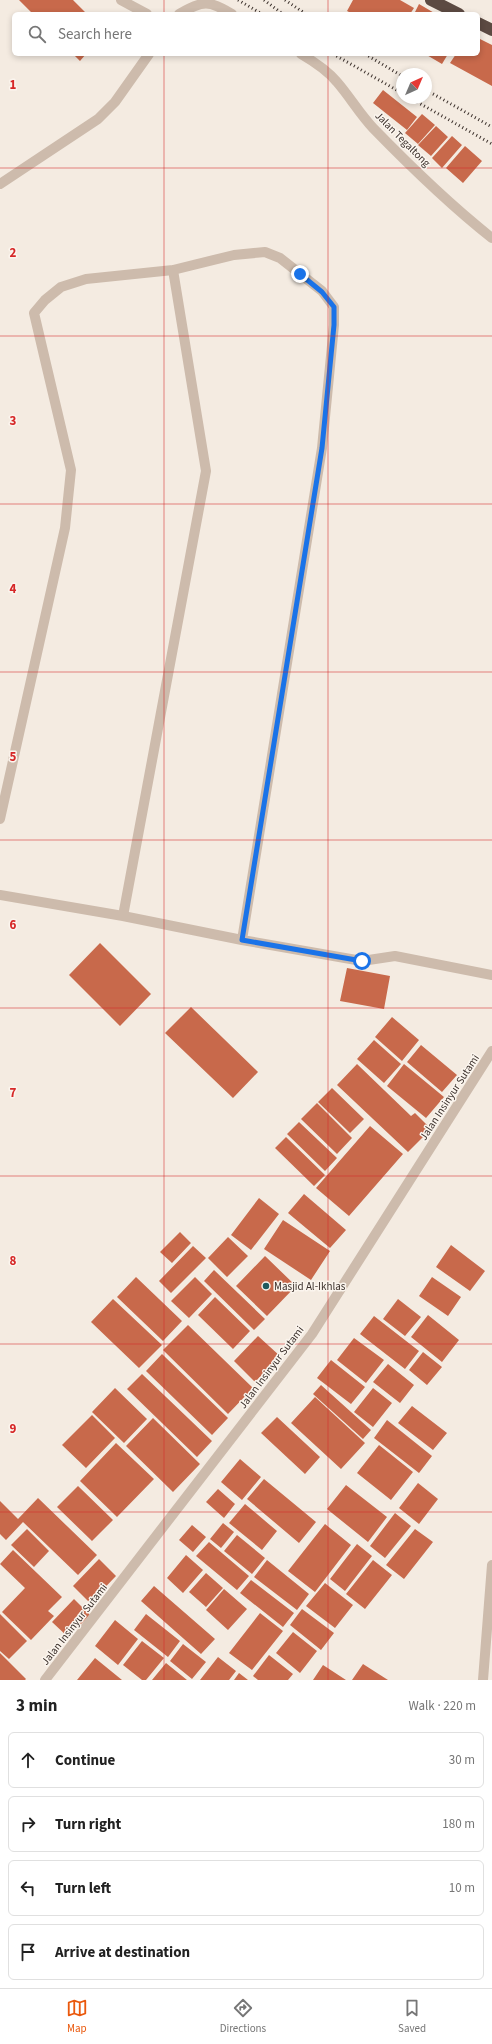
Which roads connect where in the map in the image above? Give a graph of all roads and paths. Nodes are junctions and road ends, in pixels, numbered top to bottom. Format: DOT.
graph roads {
  1 [pos="121,0"];
  2 [pos="431,0"];
  3 [pos="143,12"];
  4 [pos="182,12"];
  5 [pos="229,12"];
  6 [pos="456,12"];
  7 [pos="480,24"];
  8 [pos="492,30"];
  9 [pos="148,56"];
  10 [pos="304,56"];
  11 [pos="0,184"];
  12 [pos="492,238"];
  13 [pos="173,270"];
  14 [pos="0,819"];
  15 [pos="0,895"];
  16 [pos="123,916"];
  17 [pos="242,940"];
  18 [pos="492,975"];
  19 [pos="492,1051"];
  20 [pos="492,1565"];
  21 [pos="45,1680"];
  22 [pos="484,1680"];
  1 -- 3 [label="street"];
  2 -- 6 [label="highway"];
  4 -- 5 [label="street"];
  7 -- 8 [label="highway"];
  9 -- 11 [label="street"];
  10 -- 12 [label="street, Jalan Tegaltong"];
  13 -- 14 [label="street"];
  13 -- 16 [label="street"];
  13 -- 17 [label="street"];
  15 -- 16 [label="street"];
  16 -- 17 [label="street"];
  17 -- 18 [label="street"];
  19 -- 21 [label="street, Jalan Insinyur Sutami"];
  20 -- 22 [label="street"];
}
